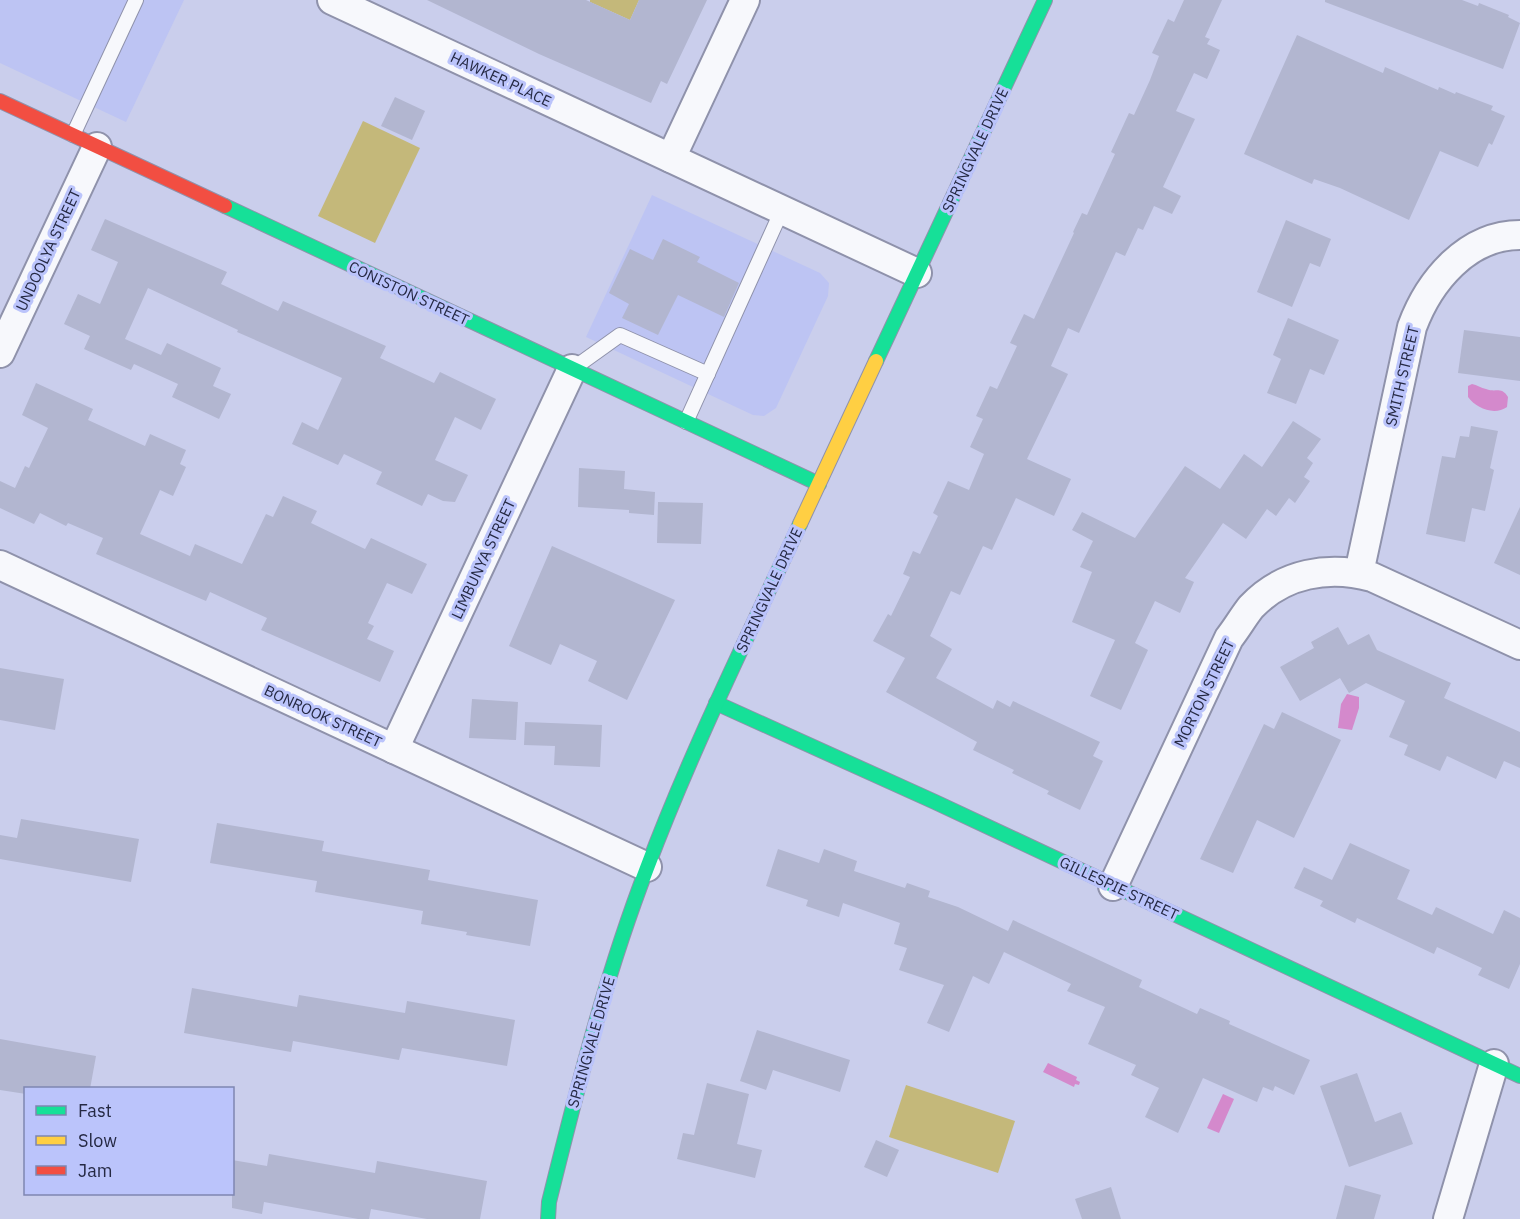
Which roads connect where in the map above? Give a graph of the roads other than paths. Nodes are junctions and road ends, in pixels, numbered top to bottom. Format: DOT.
graph roads {
  1 [pos="136,0"];
  2 [pos="332,0"];
  3 [pos="745,0"];
  4 [pos="1045,0"];
  5 [pos="361,6"];
  6 [pos="0,101"];
  7 [pos="85,141"];
  8 [pos="671,158"];
  9 [pos="782,210"];
  10 [pos="1520,235"];
  11 [pos="917,273"];
  12 [pos="0,354"];
  13 [pos="572,369"];
  14 [pos="708,374"];
  15 [pos="686,422"];
  16 [pos="819,484"];
  17 [pos="0,565"];
  18 [pos="1359,573"];
  19 [pos="1520,645"];
  20 [pos="716,703"];
  21 [pos="394,749"];
  22 [pos="647,867"];
  23 [pos="1113,886"];
  24 [pos="1494,1064"];
  25 [pos="1520,1076"];
  26 [pos="549,1202"];
  27 [pos="542,1219"];
  28 [pos="548,1219"];
  29 [pos="1448,1219"];
  1 -- 7 [label="lane"];
  2 -- 5 [label="street, HAWKER PLACE"];
  3 -- 8 [label="street"];
  4 -- 11 [label="street, SPRINGVALE DRIVE"];
  5 -- 8 [label="street, HAWKER PLACE"];
  6 -- 7 [label="street, CONISTON STREET"];
  7 -- 12 [label="street, UNDOOLYA STREET"];
  7 -- 13 [label="street, CONISTON STREET"];
  8 -- 9 [label="street, HAWKER PLACE"];
  9 -- 11 [label="street, HAWKER PLACE"];
  9 -- 14 [label="lane"];
  10 -- 18 [label="street, SMITH STREET"];
  11 -- 16 [label="street, SPRINGVALE DRIVE"];
  13 -- 14 [label="lane"];
  13 -- 15 [label="street, CONISTON STREET"];
  13 -- 21 [label="street, LIMBUNYA STREET"];
  14 -- 15 [label="lane"];
  15 -- 16 [label="street, CONISTON STREET"];
  16 -- 20 [label="street, SPRINGVALE DRIVE"];
  17 -- 21 [label="street, BONROOK STREET"];
  18 -- 19 [label="street, MORTON STREET"];
  18 -- 23 [label="street, MORTON STREET"];
  20 -- 22 [label="street, SPRINGVALE DRIVE"];
  20 -- 23 [label="street, GILLESPIE STREET"];
  21 -- 22 [label="street, BONROOK STREET"];
  22 -- 26 [label="street, SPRINGVALE DRIVE"];
  23 -- 24 [label="street, GILLESPIE STREET"];
  24 -- 25 [label="street, GILLESPIE STREET"];
  24 -- 29 [label="street"];
  26 -- 27 [label="street, SPRINGVALE DRIVE"];
  26 -- 28 [label="street, SPRINGVALE DRIVE"];
}
